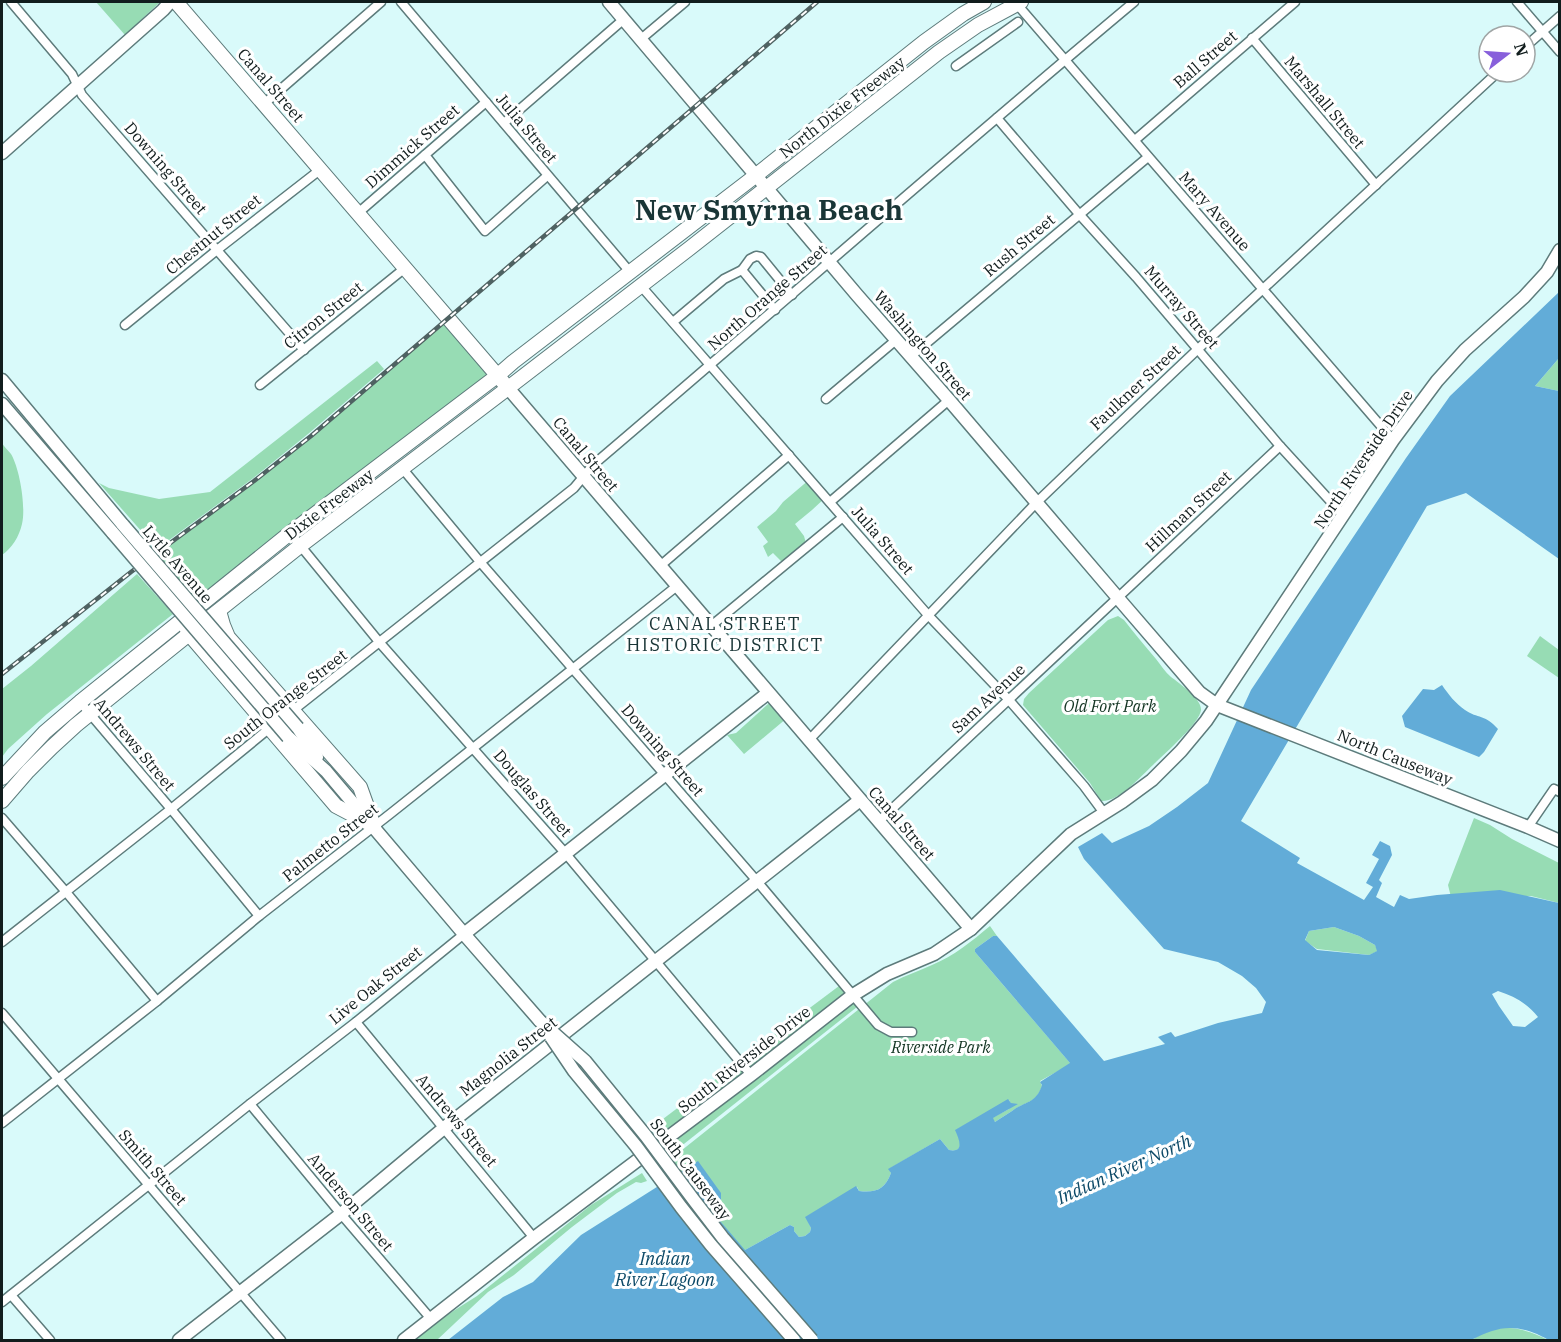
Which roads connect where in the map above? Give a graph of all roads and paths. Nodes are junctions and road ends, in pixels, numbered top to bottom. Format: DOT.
graph roads {
  1 [pos="11,2"];
  2 [pos="170,2"];
  3 [pos="176,2"];
  4 [pos="381,2"];
  5 [pos="401,2"];
  6 [pos="609,2"];
  7 [pos="685,2"];
  8 [pos="984,2"];
  9 [pos="1017,2"];
  10 [pos="1134,2"];
  11 [pos="1295,2"];
  12 [pos="1517,2"];
  13 [pos="1560,16"];
  14 [pos="624,19"];
  15 [pos="1018,22"];
  16 [pos="1542,32"];
  17 [pos="1537,36"];
  18 [pos="1252,38"];
  19 [pos="641,39"];
  20 [pos="1560,52"];
  21 [pos="1065,60"];
  22 [pos="956,66"];
  23 [pos="1485,84"];
  24 [pos="78,85"];
  25 [pos="486,102"];
  26 [pos="265,103"];
  27 [pos="997,118"];
  28 [pos="504,123"];
  29 [pos="1135,140"];
  30 [pos="2,153"];
  31 [pos="425,155"];
  32 [pos="1148,157"];
  33 [pos="321,169"];
  34 [pos="756,175"];
  35 [pos="547,176"];
  36 [pos="1376,185"];
  37 [pos="767,187"];
  38 [pos="358,213"];
  39 [pos="1079,214"];
  40 [pos="674,238"];
  41 [pos="690,248"];
  42 [pos="216,250"];
  43 [pos="1560,250"];
  44 [pos="830,263"];
  45 [pos="405,268"];
  46 [pos="742,270"];
  47 [pos="630,272"];
  48 [pos="641,286"];
  49 [pos="1262,290"];
  50 [pos="792,295"];
  51 [pos="611,309"];
  52 [pos="775,310"];
  53 [pos="673,322"];
  54 [pos="125,325"];
  55 [pos="896,340"];
  56 [pos="1197,349"];
  57 [pos="304,350"];
  58 [pos="910,357"];
  59 [pos="711,365"];
  60 [pos="498,375"];
  61 [pos="2,380"];
  62 [pos="260,385"];
  63 [pos="508,388"];
  64 [pos="826,399"];
  65 [pos="949,400"];
  66 [pos="2,404"];
  67 [pos="1394,440"];
  68 [pos="1280,446"];
  69 [pos="789,455"];
  70 [pos="402,468"];
  71 [pos="584,476"];
  72 [pos="830,502"];
  73 [pos="1037,502"];
  74 [pos="1344,516"];
  75 [pos="843,517"];
  76 [pos="118,529"];
  77 [pos="290,533"];
  78 [pos="300,546"];
  79 [pos="481,563"];
  80 [pos="660,566"];
  81 [pos="677,586"];
  82 [pos="1118,598"];
  83 [pos="219,611"];
  84 [pos="928,615"];
  85 [pos="186,617"];
  86 [pos="206,621"];
  87 [pos="711,626"];
  88 [pos="189,634"];
  89 [pos="228,637"];
  90 [pos="380,643"];
  91 [pos="573,668"];
  92 [pos="768,693"];
  93 [pos="1008,699"];
  94 [pos="80,702"];
  95 [pos="1217,705"];
  96 [pos="293,711"];
  97 [pos="90,714"];
  98 [pos="270,728"];
  99 [pos="809,740"];
  100 [pos="474,748"];
  101 [pos="326,771"];
  102 [pos="664,775"];
  103 [pos="2,778"];
  104 [pos="1560,792"];
  105 [pos="860,800"];
  106 [pos="2,801"];
  107 [pos="171,809"];
  108 [pos="1104,813"];
  109 [pos="2,818"];
  110 [pos="879,821"];
  111 [pos="374,826"];
  112 [pos="1528,827"];
  113 [pos="1560,841"];
  114 [pos="566,854"];
  115 [pos="756,880"];
  116 [pos="66,892"];
  117 [pos="259,916"];
  118 [pos="970,929"];
  119 [pos="464,934"];
  120 [pos="2,942"];
  121 [pos="656,961"];
  122 [pos="853,995"];
  123 [pos="157,1000"];
  124 [pos="2,1013"];
  125 [pos="540,1021"];
  126 [pos="356,1022"];
  127 [pos="912,1032"];
  128 [pos="751,1076"];
  129 [pos="57,1078"];
  130 [pos="250,1104"];
  131 [pos="2,1123"];
  132 [pos="444,1128"];
  133 [pos="149,1184"];
  134 [pos="341,1214"];
  135 [pos="534,1238"];
  136 [pos="240,1292"];
  137 [pos="10,1294"];
  138 [pos="2,1302"];
  139 [pos="431,1319"];
  140 [pos="50,1341"];
  141 [pos="179,1341"];
  142 [pos="281,1341"];
  143 [pos="404,1341"];
  144 [pos="794,1341"];
  145 [pos="812,1341"];
  1 -- 24 [label="street, Downing Street"];
  2 -- 24 [label="street"];
  3 -- 26 [label="main road, Canal Street"];
  4 -- 26 [label="street"];
  5 -- 25 [label="street, Julia Street"];
  6 -- 14 [label="street, Washington Street"];
  7 -- 19 [label="street"];
  8 -- 34 [label="main road, North Dixie Freeway"];
  9 -- 21 [label="street, Mary Avenue"];
  9 -- 37 [label="main road, North Dixie Freeway"];
  10 -- 21 [label="street, North Orange Street"];
  11 -- 18 [label="street, Ball Street"];
  12 -- 16 [label="street"];
  13 -- 16 [label="street"];
  14 -- 19 [label="street, Washington Street"];
  14 -- 28 [label="street"];
  15 -- 22 [label="street"];
  16 -- 17 [label="street"];
  16 -- 20 [label="street"];
  18 -- 29 [label="street, Ball Street"];
  18 -- 36 [label="street, Marshall Street"];
  19 -- 34 [label="street, Washington Street"];
  21 -- 27 [label="street, North Orange Street"];
  21 -- 29 [label="street, Mary Avenue"];
  23 -- 36 [label="street, Faulkner Street"];
  24 -- 30 [label="street"];
  24 -- 42 [label="street, Downing Street"];
  25 -- 28 [label="street, Julia Street"];
  25 -- 31 [label="street, Dimmick Street"];
  26 -- 33 [label="main road, Canal Street"];
  27 -- 39 [label="street, Murray Street"];
  27 -- 44 [label="street, North Orange Street"];
  28 -- 35 [label="street, Julia Street"];
  29 -- 32 [label="street, Mary Avenue"];
  31 -- 35 [label="street"];
  31 -- 38 [label="street, Dimmick Street"];
  32 -- 39 [label="street, Rush Street"];
  32 -- 49 [label="street, Mary Avenue"];
  33 -- 38 [label="main road, Canal Street"];
  33 -- 42 [label="street, Chestnut Street"];
  34 -- 37 [label="street, Washington Street"];
  34 -- 40 [label="main road, North Dixie Freeway"];
  35 -- 47 [label="street, Julia Street"];
  36 -- 49 [label="street, Faulkner Street"];
  37 -- 41 [label="main road, North Dixie Freeway"];
  37 -- 44 [label="street, Washington Street"];
  38 -- 45 [label="main road, Canal Street"];
  39 -- 56 [label="street, Murray Street"];
  39 -- 58 [label="street, Rush Street"];
  40 -- 47 [label="main road, Dixie Freeway"];
  40 -- 48 [label="main road"];
  41 -- 48 [label="main road, Dixie Freeway"];
  42 -- 54 [label="street, Chestnut Street"];
  42 -- 57 [label="street, Downing Street"];
  43 -- 67 [label="street, North Riverside Drive"];
  44 -- 50 [label="street, North Orange Street"];
  44 -- 55 [label="street, Washington Street"];
  45 -- 57 [label="street, Citron Street"];
  45 -- 60 [label="main road, Canal Street"];
  46 -- 50 [label="street"];
  46 -- 52 [label="street"];
  46 -- 53 [label="street"];
  47 -- 51 [label="main road"];
  47 -- 60 [label="main road, Dixie Freeway"];
  48 -- 51 [label="main road, Dixie Freeway"];
  48 -- 53 [label="street, Julia Street"];
  49 -- 56 [label="street, Faulkner Street"];
  49 -- 67 [label="street, Mary Avenue"];
  50 -- 52 [label="street, North Orange Street"];
  51 -- 63 [label="main road, Dixie Freeway"];
  52 -- 59 [label="street, North Orange Street"];
  53 -- 59 [label="street, Julia Street"];
  55 -- 58 [label="street, Washington Street"];
  55 -- 64 [label="street"];
  56 -- 68 [label="street, Murray Street"];
  56 -- 73 [label="street, Faulkner Street"];
  57 -- 62 [label="street, Citron Street"];
  58 -- 65 [label="street, Washington Street"];
  59 -- 69 [label="street, Julia Street"];
  59 -- 71 [label="street, North Orange Street"];
  60 -- 63 [label="main road, Canal Street"];
  60 -- 77 [label="main road, Dixie Freeway"];
  61 -- 76 [label="street, Lytle Avenue"];
  63 -- 70 [label="main road, Dixie Freeway"];
  63 -- 71 [label="street, Canal Street"];
  65 -- 72 [label="street"];
  65 -- 73 [label="street, Washington Street"];
  66 -- 76 [label="street, Lytle Avenue"];
  67 -- 74 [label="street, North Riverside Drive"];
  68 -- 74 [label="street, Murray Street"];
  68 -- 82 [label="street, Hillman Street"];
  69 -- 72 [label="street, Julia Street"];
  69 -- 80 [label="street"];
  70 -- 78 [label="main road, Dixie Freeway"];
  70 -- 79 [label="street, Downing Street"];
  71 -- 79 [label="street, South Orange Street"];
  71 -- 80 [label="street, Canal Street"];
  72 -- 75 [label="street, Julia Street"];
  73 -- 82 [label="street, Washington Street"];
  73 -- 84 [label="street, Faulkner Street"];
  74 -- 95 [label="street, North Riverside Drive"];
  75 -- 84 [label="street, Julia Street"];
  75 -- 87 [label="street"];
  76 -- 101 [label="street, Lytle Avenue, bridge"];
  76 -- 101 [label="street, Lytle Avenue, bridge"];
  77 -- 78 [label="street, Douglas Street"];
  77 -- 85 [label="main road, Dixie Freeway"];
  78 -- 83 [label="main road, Dixie Freeway"];
  78 -- 90 [label="street, Douglas Street"];
  79 -- 90 [label="street, South Orange Street"];
  79 -- 91 [label="street, Downing Street"];
  80 -- 81 [label="street, Canal Street"];
  81 -- 87 [label="street, Canal Street"];
  81 -- 91 [label="street, Palmetto Street"];
  82 -- 93 [label="street, Sam Avenue"];
  82 -- 95 [label="street, Washington Street"];
  83 -- 86 [label="main road, Dixie Freeway"];
  83 -- 89 [label="main road"];
  84 -- 93 [label="street, Julia Street"];
  84 -- 99 [label="street, Faulkner Street"];
  85 -- 86 [label="main road"];
  85 -- 88 [label="main road"];
  85 -- 94 [label="main road, Dixie Freeway"];
  86 -- 88 [label="main road, Dixie Freeway"];
  86 -- 89 [label="main road"];
  87 -- 92 [label="street, Canal Street"];
  88 -- 97 [label="main road, Dixie Freeway"];
  88 -- 98 [label="main road"];
  89 -- 96 [label="main road"];
  90 -- 96 [label="street, South Orange Street"];
  90 -- 100 [label="street, Douglas Street"];
  91 -- 100 [label="street, Palmetto Street"];
  91 -- 102 [label="street, Downing Street"];
  92 -- 99 [label="street, Canal Street"];
  92 -- 102 [label="street, Live Oak Street"];
  93 -- 108 [label="street, Julia Street"];
  93 -- 110 [label="street, Sam Avenue"];
  94 -- 97 [label="street, Andrews Street"];
  94 -- 103 [label="main road, Dixie Freeway"];
  95 -- 108 [label="street, North Riverside Drive"];
  95 -- 112 [label="street, North Causeway"];
  96 -- 98 [label="street, South Orange Street"];
  96 -- 111 [label="main road"];
  97 -- 106 [label="main road, Dixie Freeway"];
  97 -- 107 [label="street, Andrews Street"];
  98 -- 107 [label="street, South Orange Street"];
  98 -- 111 [label="main road"];
  99 -- 105 [label="street, Canal Street"];
  100 -- 111 [label="street, Palmetto Street"];
  100 -- 114 [label="street, Douglas Street"];
  101 -- 111 [label="street, Lytle Avenue"];
  102 -- 114 [label="street, Live Oak Street"];
  102 -- 115 [label="street, Downing Street"];
  104 -- 112 [label="street"];
  105 -- 110 [label="street, Canal Street"];
  105 -- 115 [label="street, Magnolia Street"];
  107 -- 116 [label="street, South Orange Street"];
  107 -- 117 [label="street, Andrews Street"];
  108 -- 118 [label="street"];
  109 -- 116 [label="street"];
  110 -- 118 [label="street, Canal Street"];
  111 -- 117 [label="street, Palmetto Street"];
  111 -- 119 [label="street, Lytle Avenue"];
  112 -- 113 [label="street, North Causeway"];
  114 -- 119 [label="street, Live Oak Street"];
  114 -- 121 [label="street, Douglas Street"];
  115 -- 121 [label="street, Magnolia Street"];
  115 -- 122 [label="street, Downing Street"];
  116 -- 120 [label="street, South Orange Street"];
  116 -- 123 [label="street"];
  117 -- 123 [label="street, Palmetto Street"];
  118 -- 122 [label="street, South Riverside Drive"];
  119 -- 125 [label="street, South Causeway"];
  119 -- 126 [label="street, Live Oak Street"];
  121 -- 128 [label="street, Douglas Street"];
  121 -- 132 [label="street, Magnolia Street"];
  122 -- 127 [label="street, Downing Street"];
  122 -- 128 [label="street, South Riverside Drive"];
  123 -- 129 [label="street, Palmetto Street"];
  124 -- 129 [label="street, Smith Street"];
  125 -- 144 [label="street, South Causeway, bridge"];
  125 -- 145 [label="street, South Causeway, bridge"];
  126 -- 130 [label="street, Live Oak Street"];
  126 -- 132 [label="street, Andrews Street"];
  128 -- 135 [label="street, South Riverside Drive"];
  129 -- 131 [label="street, Palmetto Street"];
  129 -- 133 [label="street, Smith Street"];
  130 -- 133 [label="street, Live Oak Street"];
  130 -- 134 [label="street, Anderson Street"];
  132 -- 134 [label="street, Magnolia Street"];
  132 -- 135 [label="street, Andrews Street"];
  133 -- 136 [label="street, Smith Street"];
  133 -- 137 [label="street, Live Oak Street"];
  134 -- 136 [label="street, Magnolia Street"];
  134 -- 139 [label="street, Anderson Street"];
  135 -- 139 [label="street, South Riverside Drive"];
  136 -- 141 [label="street, Magnolia Street"];
  136 -- 142 [label="street, Smith Street"];
  137 -- 138 [label="street, Live Oak Street"];
  137 -- 140 [label="street"];
  139 -- 143 [label="street, South Riverside Drive"];
}
